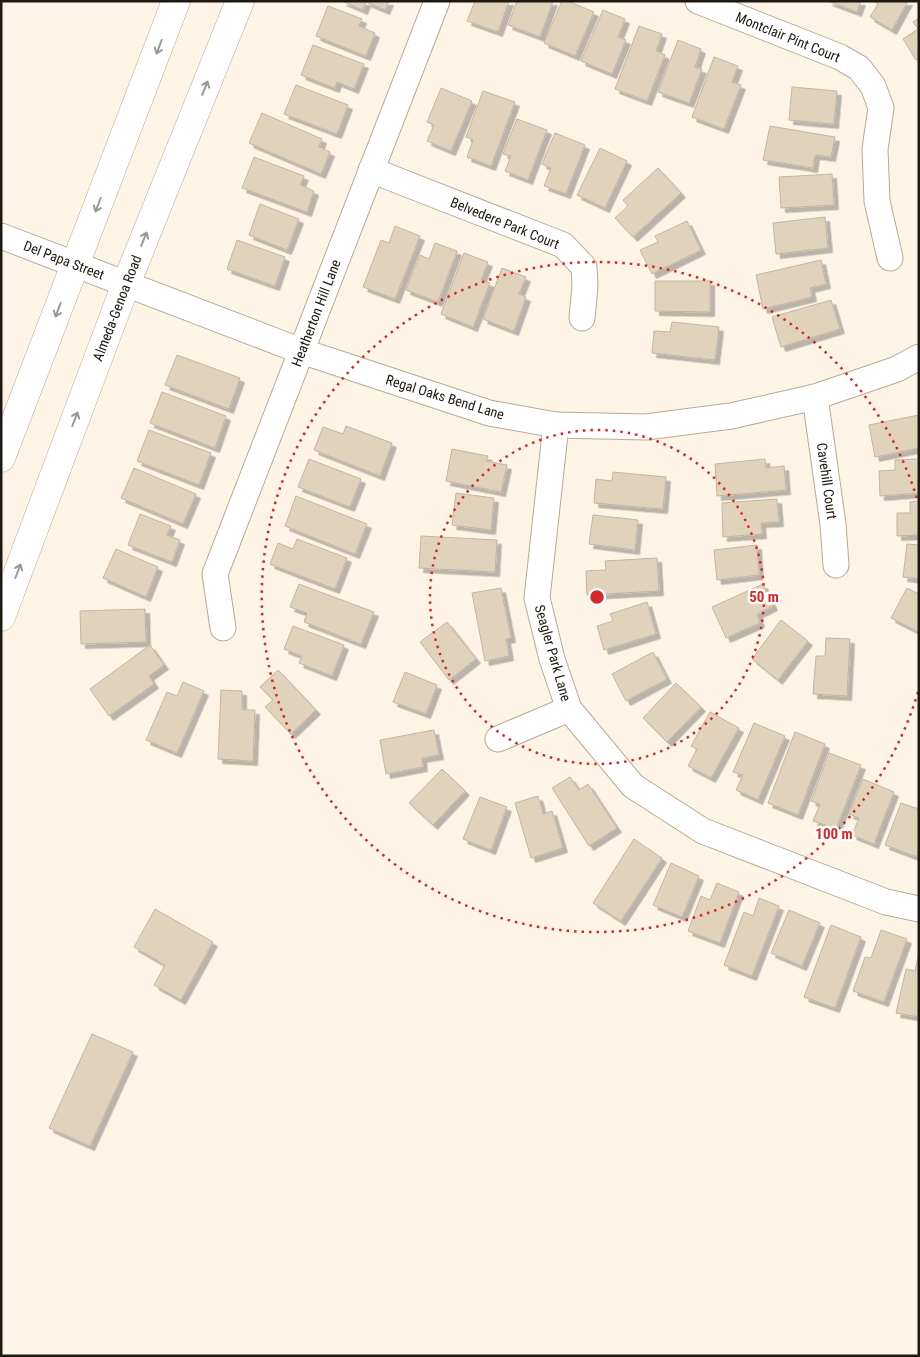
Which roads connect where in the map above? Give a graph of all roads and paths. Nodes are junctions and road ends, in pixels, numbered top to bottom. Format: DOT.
graph roads {
  1 [pos="176,1"];
  2 [pos="240,1"];
  3 [pos="437,1"];
  4 [pos="698,1"];
  5 [pos="371,170"];
  6 [pos="1,236"];
  7 [pos="890,258"];
  8 [pos="75,264"];
  9 [pos="126,284"];
  10 [pos="582,318"];
  11 [pos="301,351"];
  12 [pos="919,357"];
  13 [pos="815,397"];
  14 [pos="556,425"];
  15 [pos="1,458"];
  16 [pos="836,565"];
  17 [pos="1,617"];
  18 [pos="223,628"];
  19 [pos="569,709"];
  20 [pos="498,739"];
  21 [pos="919,908"];
  1 -- 8 [label="main road, one-way"];
  9 -- 2 [label="main road, Almeda-Genoa Road, one-way"];
  3 -- 5 [label="street, Heatherton Hill Lane"];
  4 -- 7 [label="street, Montclair Pint Court"];
  5 -- 10 [label="street, Belvedere Park Court"];
  5 -- 11 [label="street, Heatherton Hill Lane"];
  6 -- 8 [label="street, Del Papa Street"];
  8 -- 9 [label="street, Del Papa Street"];
  8 -- 15 [label="main road, one-way"];
  9 -- 11 [label="street, Regal Oaks Bend Lane"];
  17 -- 9 [label="main road, Almeda-Genoa Road, one-way"];
  11 -- 14 [label="street, Regal Oaks Bend Lane"];
  11 -- 18 [label="street, Heatherton Hill Lane"];
  12 -- 13 [label="street, Regal Oaks Bend Lane"];
  13 -- 14 [label="street, Regal Oaks Bend Lane"];
  13 -- 16 [label="street, Cavehill Court"];
  14 -- 19 [label="street, Seagler Park Lane"];
  19 -- 20 [label="street"];
  19 -- 21 [label="street, Seagler Park Lane"];
}
